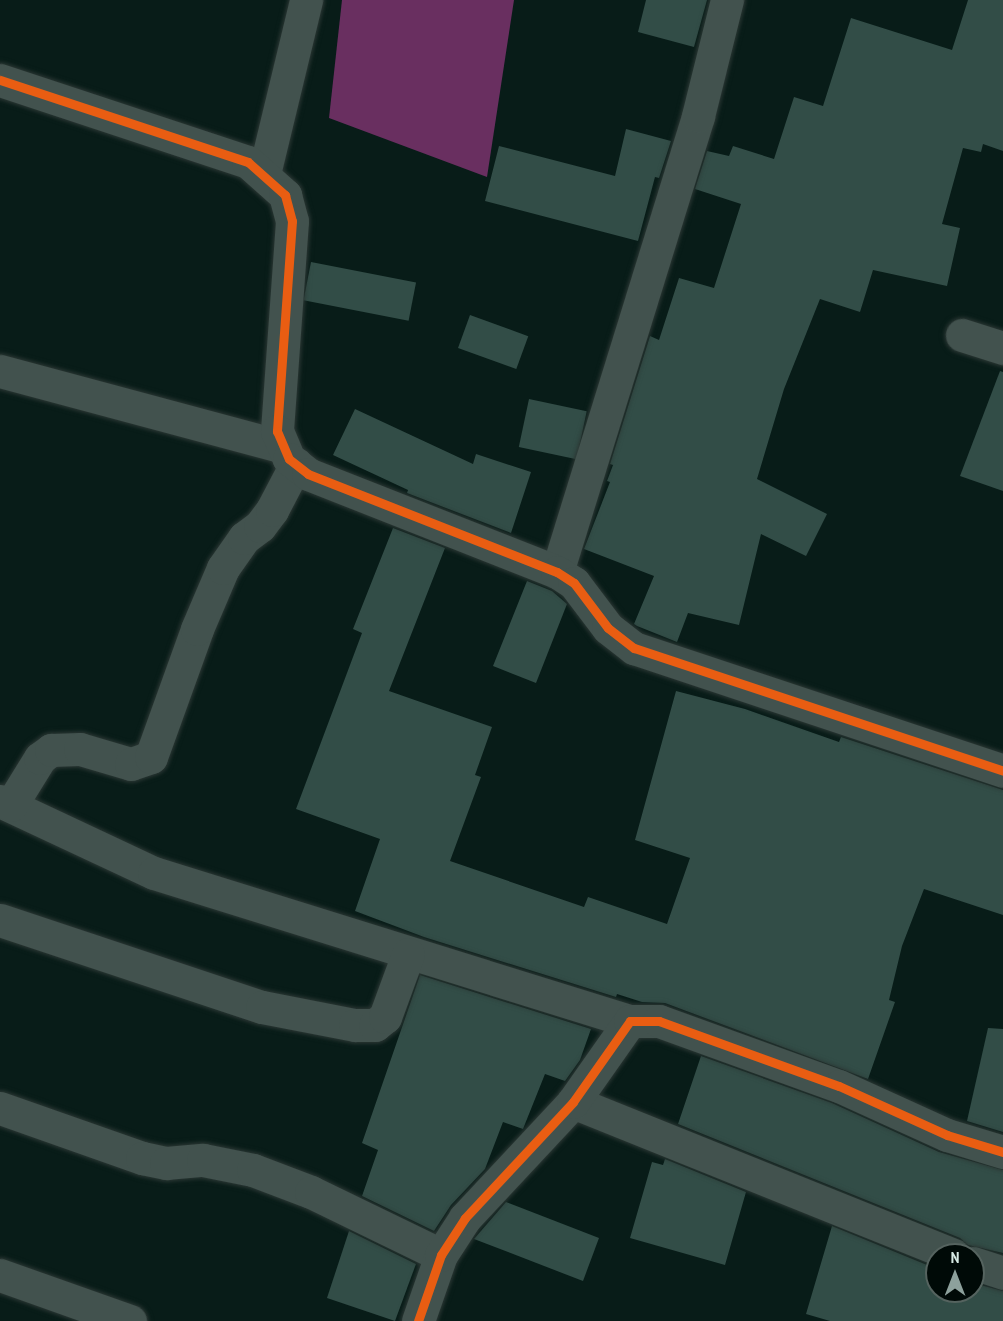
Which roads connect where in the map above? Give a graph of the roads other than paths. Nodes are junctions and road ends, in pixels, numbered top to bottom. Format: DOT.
graph roads {
  1 [pos="306,0"];
  2 [pos="727,0"];
  3 [pos="0,80"];
  4 [pos="264,174"];
  5 [pos="962,335"];
  6 [pos="1003,348"];
  7 [pos="0,370"];
  8 [pos="288,455"];
  9 [pos="557,572"];
  10 [pos="1003,771"];
  11 [pos="5,803"];
  12 [pos="0,920"];
  13 [pos="408,954"];
  14 [pos="630,1021"];
  15 [pos="573,1102"];
  16 [pos="0,1108"];
  17 [pos="1003,1152"];
  18 [pos="925,1244"];
  19 [pos="441,1255"];
  20 [pos="985,1267"];
  21 [pos="1003,1273"];
  22 [pos="0,1275"];
  23 [pos="130,1321"];
  24 [pos="418,1321"];
  1 -- 4 [label="street"];
  2 -- 9 [label="street"];
  3 -- 4 [label="street"];
  4 -- 8 [label="street"];
  5 -- 6 [label="street"];
  7 -- 8 [label="street"];
  8 -- 9 [label="street"];
  8 -- 11 [label="street"];
  9 -- 10 [label="street"];
  11 -- 13 [label="street"];
  12 -- 13 [label="street"];
  13 -- 14 [label="street"];
  14 -- 15 [label="street"];
  14 -- 17 [label="street"];
  15 -- 18 [label="street"];
  15 -- 19 [label="street"];
  16 -- 19 [label="street"];
  19 -- 24 [label="street"];
  20 -- 21 [label="street"];
  22 -- 23 [label="street"];
}
